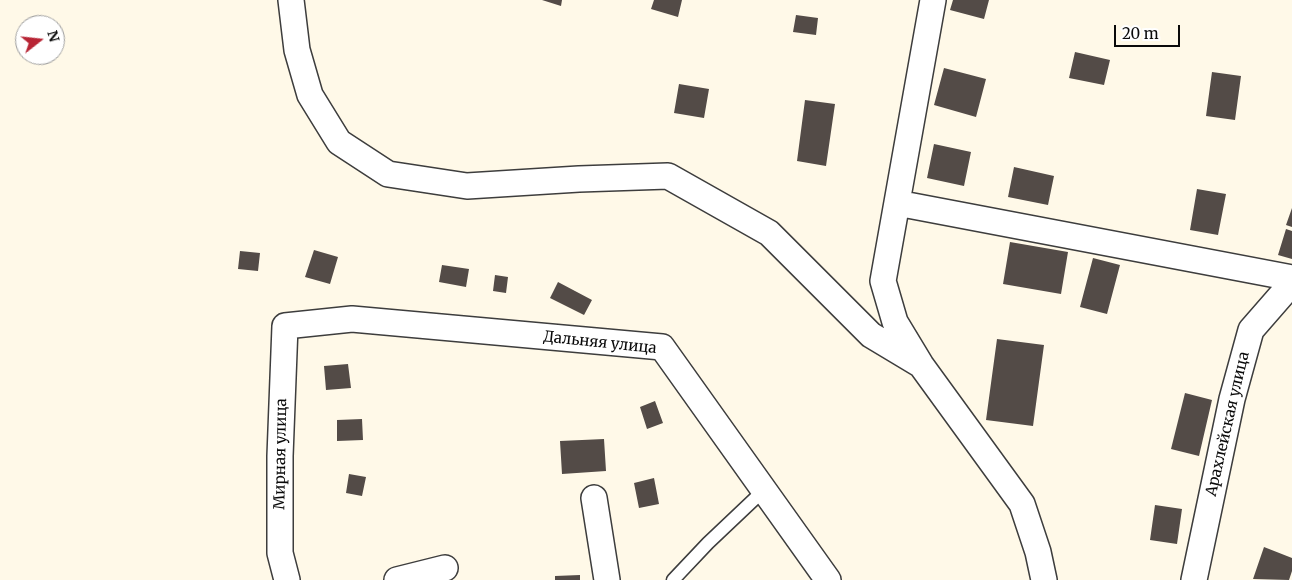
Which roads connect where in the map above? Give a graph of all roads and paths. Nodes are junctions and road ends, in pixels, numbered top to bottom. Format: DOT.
graph roads {
  1 [pos="291,0"];
  2 [pos="933,0"];
  3 [pos="897,203"];
  4 [pos="1292,278"];
  5 [pos="1292,283"];
  6 [pos="285,326"];
  7 [pos="921,365"];
  8 [pos="764,490"];
  9 [pos="594,498"];
  10 [pos="445,568"];
  11 [pos="287,580"];
  12 [pos="397,580"];
  13 [pos="607,580"];
  14 [pos="674,580"];
  15 [pos="828,580"];
  16 [pos="1044,580"];
  17 [pos="1194,580"];
  1 -- 7 [label="street"];
  2 -- 3 [label="street"];
  3 -- 4 [label="street"];
  3 -- 7 [label="street"];
  5 -- 17 [label="street, Арахлейская улица"];
  6 -- 8 [label="street, Дальняя улица"];
  6 -- 11 [label="street, Мирная улица"];
  7 -- 16 [label="street"];
  8 -- 14 [label="lane"];
  8 -- 15 [label="street, Дальняя улица"];
  9 -- 13 [label="street"];
  10 -- 12 [label="street"];
}
